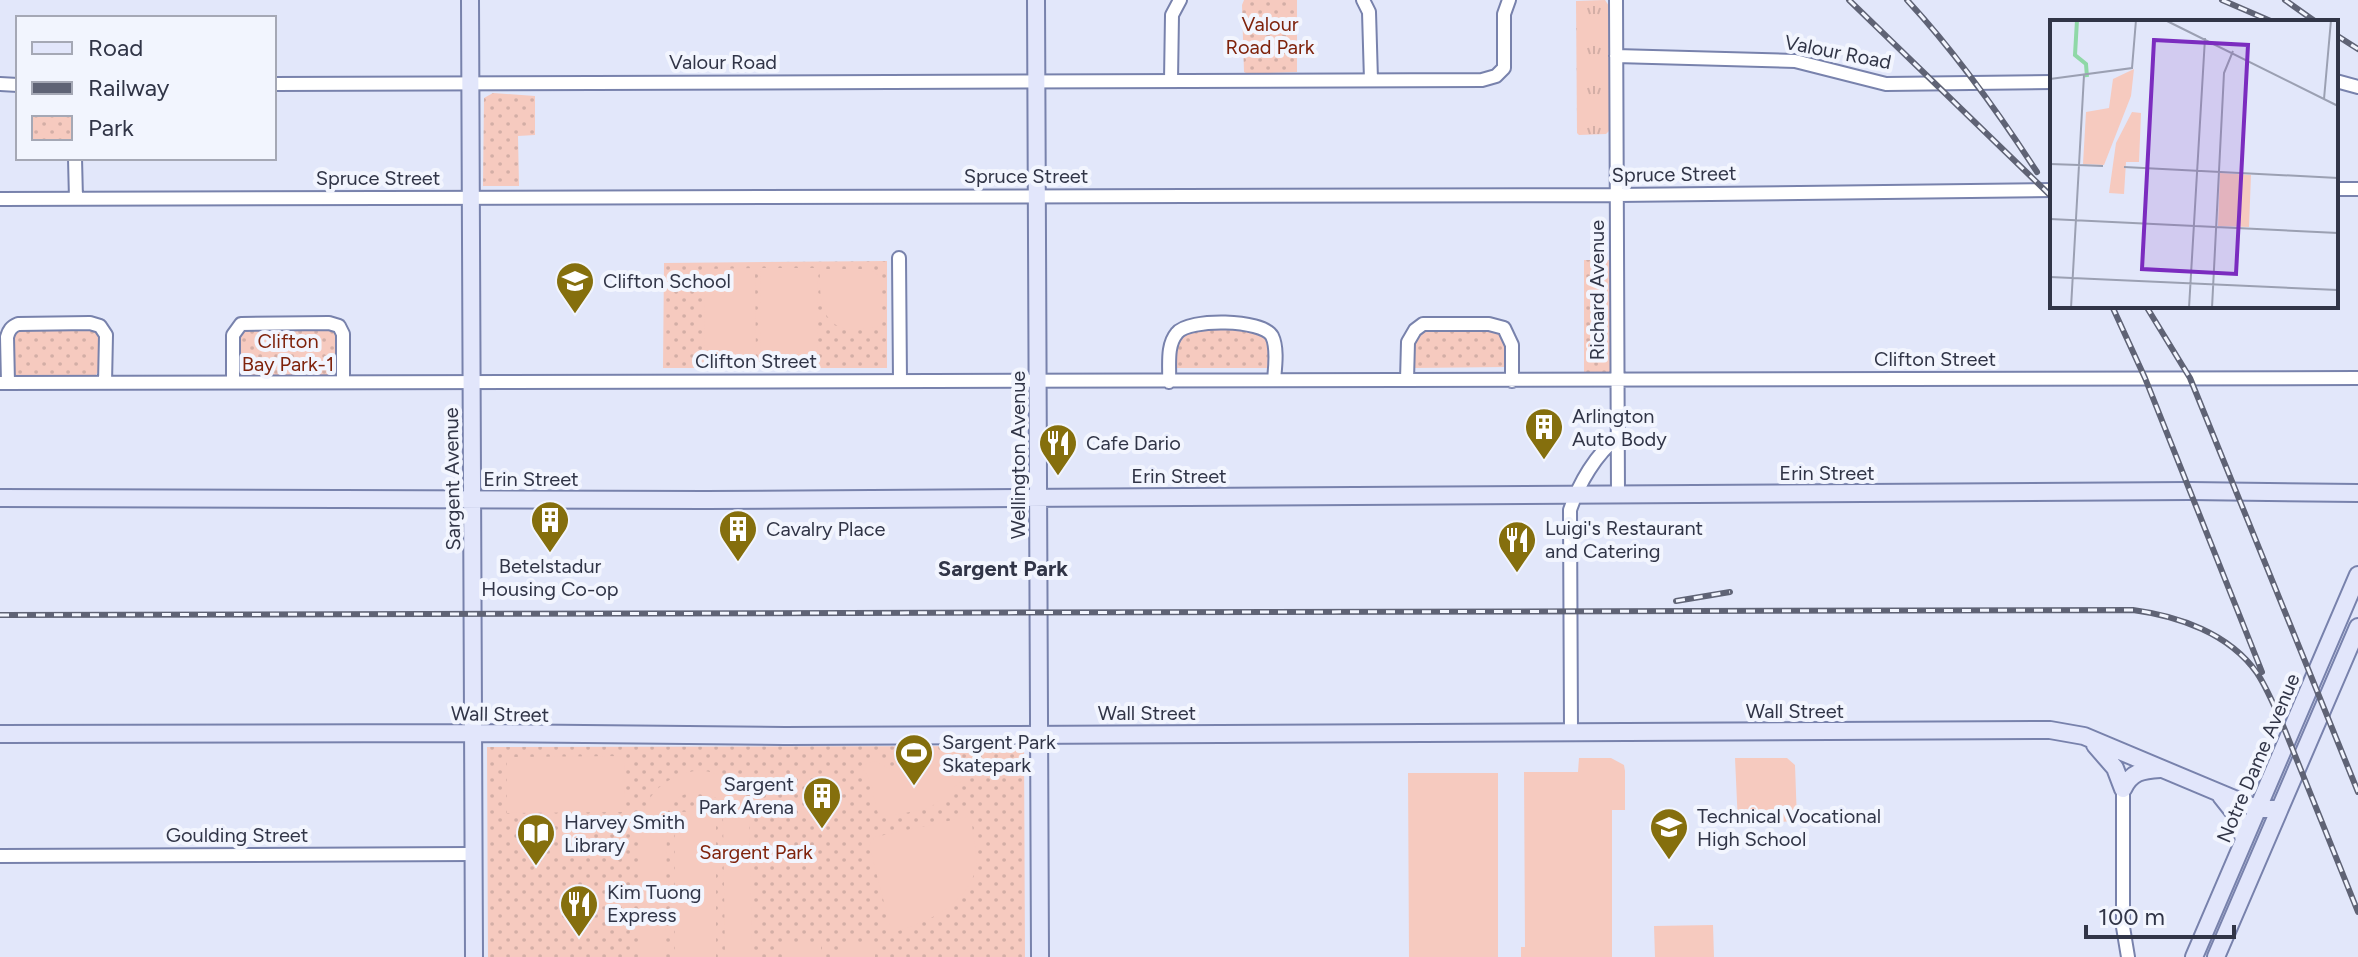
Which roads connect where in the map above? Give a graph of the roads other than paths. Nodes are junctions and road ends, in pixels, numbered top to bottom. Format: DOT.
graph roads {
  1 [pos="470,0"];
  2 [pos="1036,0"];
  3 [pos="1180,0"];
  4 [pos="1363,0"];
  5 [pos="1509,0"];
  6 [pos="1616,0"];
  7 [pos="1616,56"];
  8 [pos="1037,80"];
  9 [pos="1171,80"];
  10 [pos="1371,80"];
  11 [pos="2050,82"];
  12 [pos="2338,82"];
  13 [pos="469,83"];
  14 [pos="276,84"];
  15 [pos="2358,87"];
  16 [pos="75,160"];
  17 [pos="2050,190"];
  18 [pos="1617,195"];
  19 [pos="1037,196"];
  20 [pos="470,198"];
  21 [pos="0,199"];
  22 [pos="76,199"];
  23 [pos="899,258"];
  24 [pos="2358,378"];
  25 [pos="1274,380"];
  26 [pos="1407,380"];
  27 [pos="900,381"];
  28 [pos="1512,381"];
  29 [pos="1618,381"];
  30 [pos="233,382"];
  31 [pos="343,382"];
  32 [pos="471,382"];
  33 [pos="1169,382"];
  34 [pos="4,383"];
  35 [pos="105,383"];
  36 [pos="1038,383"];
  37 [pos="1618,437"];
  38 [pos="2358,493"];
  39 [pos="1575,494"];
  40 [pos="1618,495"];
  41 [pos="1038,497"];
  42 [pos="0,498"];
  43 [pos="472,499"];
  44 [pos="2358,575"];
  45 [pos="2358,627"];
  46 [pos="1571,731"];
  47 [pos="473,733"];
  48 [pos="0,734"];
  49 [pos="1038,734"];
  50 [pos="2084,736"];
  51 [pos="2161,769"];
  52 [pos="2123,789"];
  53 [pos="2221,795"];
  54 [pos="2258,809"];
  55 [pos="2279,809"];
  56 [pos="2244,841"];
  57 [pos="473,854"];
  58 [pos="0,856"];
  59 [pos="474,957"];
  60 [pos="1040,957"];
  61 [pos="2128,957"];
  62 [pos="2194,957"];
  63 [pos="2216,957"];
  1 -- 13 [label="main road, Sargent Avenue"];
  2 -- 8 [label="main road, Wellington Avenue"];
  3 -- 9 [label="street"];
  4 -- 10 [label="street"];
  5 -- 10 [label="street, Valour Road"];
  6 -- 7 [label="street, Richard Avenue"];
  7 -- 11 [label="street, Valour Road"];
  7 -- 18 [label="street, Richard Avenue"];
  8 -- 9 [label="street, Valour Road"];
  8 -- 13 [label="street, Valour Road"];
  8 -- 19 [label="main road, Wellington Avenue"];
  9 -- 10 [label="street, Valour Road"];
  12 -- 15 [label="street"];
  13 -- 14 [label="street, Valour Road"];
  13 -- 20 [label="main road, Sargent Avenue"];
  16 -- 22 [label="street"];
  17 -- 18 [label="street, Spruce Street"];
  18 -- 19 [label="street, Spruce Street"];
  18 -- 29 [label="street, Richard Avenue"];
  19 -- 20 [label="street, Spruce Street"];
  19 -- 36 [label="main road, Wellington Avenue"];
  20 -- 22 [label="street, Spruce Street"];
  20 -- 32 [label="main road, Sargent Avenue"];
  21 -- 22 [label="street, Spruce Street"];
  23 -- 27 [label="street"];
  24 -- 29 [label="street, Clifton Street"];
  25 -- 26 [label="street, Clifton Street"];
  25 -- 33 [label="street, Clifton Street"];
  25 -- 33 [label="street"];
  26 -- 28 [label="street, Clifton Street"];
  26 -- 28 [label="street"];
  27 -- 32 [label="street, Clifton Street"];
  27 -- 36 [label="street, Clifton Street"];
  28 -- 29 [label="street, Clifton Street"];
  29 -- 37 [label="street, Richard Avenue"];
  30 -- 31 [label="street, Clifton Street"];
  30 -- 31 [label="street"];
  30 -- 35 [label="street, Clifton Street"];
  31 -- 32 [label="street, Clifton Street"];
  32 -- 43 [label="main road, Sargent Avenue"];
  33 -- 36 [label="street, Clifton Street"];
  34 -- 35 [label="street, Clifton Street"];
  34 -- 35 [label="street, Clifton Street"];
  36 -- 41 [label="main road, Wellington Avenue"];
  37 -- 39 [label="street"];
  37 -- 40 [label="street, Richard Avenue"];
  38 -- 40 [label="main road, Erin Street"];
  39 -- 40 [label="main road, Erin Street"];
  39 -- 41 [label="main road, Erin Street"];
  39 -- 46 [label="street"];
  41 -- 43 [label="main road, Erin Street"];
  41 -- 49 [label="main road, Wellington Avenue"];
  42 -- 43 [label="main road, Erin Street"];
  43 -- 47 [label="main road, Sargent Avenue"];
  44 -- 54 [label="main road, Notre Dame Avenue"];
  45 -- 55 [label="main road, Notre Dame Avenue"];
  46 -- 49 [label="main road, Wall Street"];
  46 -- 50 [label="main road, Wall Street"];
  47 -- 48 [label="main road, Wall Street"];
  47 -- 49 [label="main road, Wall Street"];
  47 -- 57 [label="main road, Sargent Avenue"];
  49 -- 60 [label="main road, Wellington Avenue"];
  50 -- 51 [label="main road, Wall Street"];
  50 -- 52 [label="main road"];
  51 -- 52 [label="main road"];
  51 -- 53 [label="main road, Wall Street"];
  52 -- 61 [label="street"];
  53 -- 54 [label="main road, Wall Street"];
  53 -- 56 [label="main road"];
  54 -- 55 [label="main road, Wall Street"];
  54 -- 56 [label="main road, Notre Dame Avenue"];
  55 -- 63 [label="main road, Notre Dame Avenue"];
  56 -- 62 [label="main road, Notre Dame Avenue"];
  57 -- 58 [label="street, Goulding Street"];
  57 -- 59 [label="main road, Sargent Avenue"];
}
